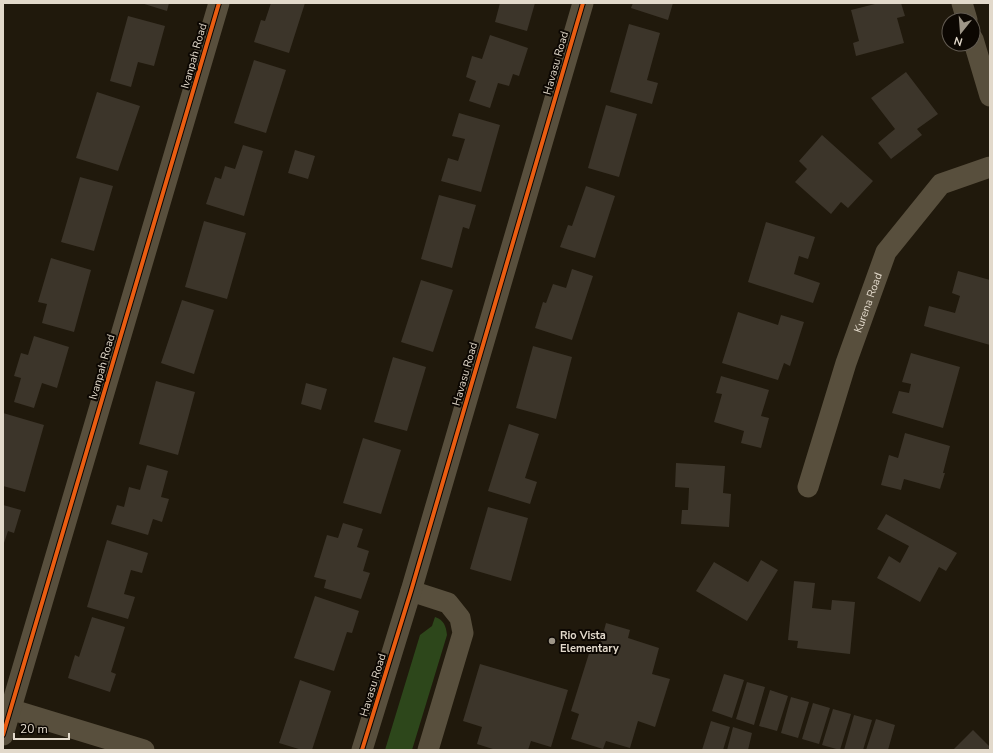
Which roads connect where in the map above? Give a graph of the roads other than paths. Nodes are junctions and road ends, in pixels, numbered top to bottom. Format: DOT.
graph roads {
  1 [pos="219,3"];
  2 [pos="584,3"];
  3 [pos="977,52"];
  4 [pos="990,96"];
  5 [pos="990,167"];
  6 [pos="808,487"];
  7 [pos="411,591"];
  8 [pos="7,708"];
  9 [pos="3,735"];
  10 [pos="144,750"];
  11 [pos="362,750"];
  12 [pos="428,750"];
  1 -- 8 [label="street, Ivanpah Road"];
  2 -- 7 [label="street, Havasu Road"];
  3 -- 4 [label="street"];
  5 -- 6 [label="street, Kurena Road"];
  7 -- 11 [label="street, Havasu Road"];
  7 -- 12 [label="street"];
  8 -- 9 [label="street, Ivanpah Road"];
  8 -- 10 [label="street"];
}
